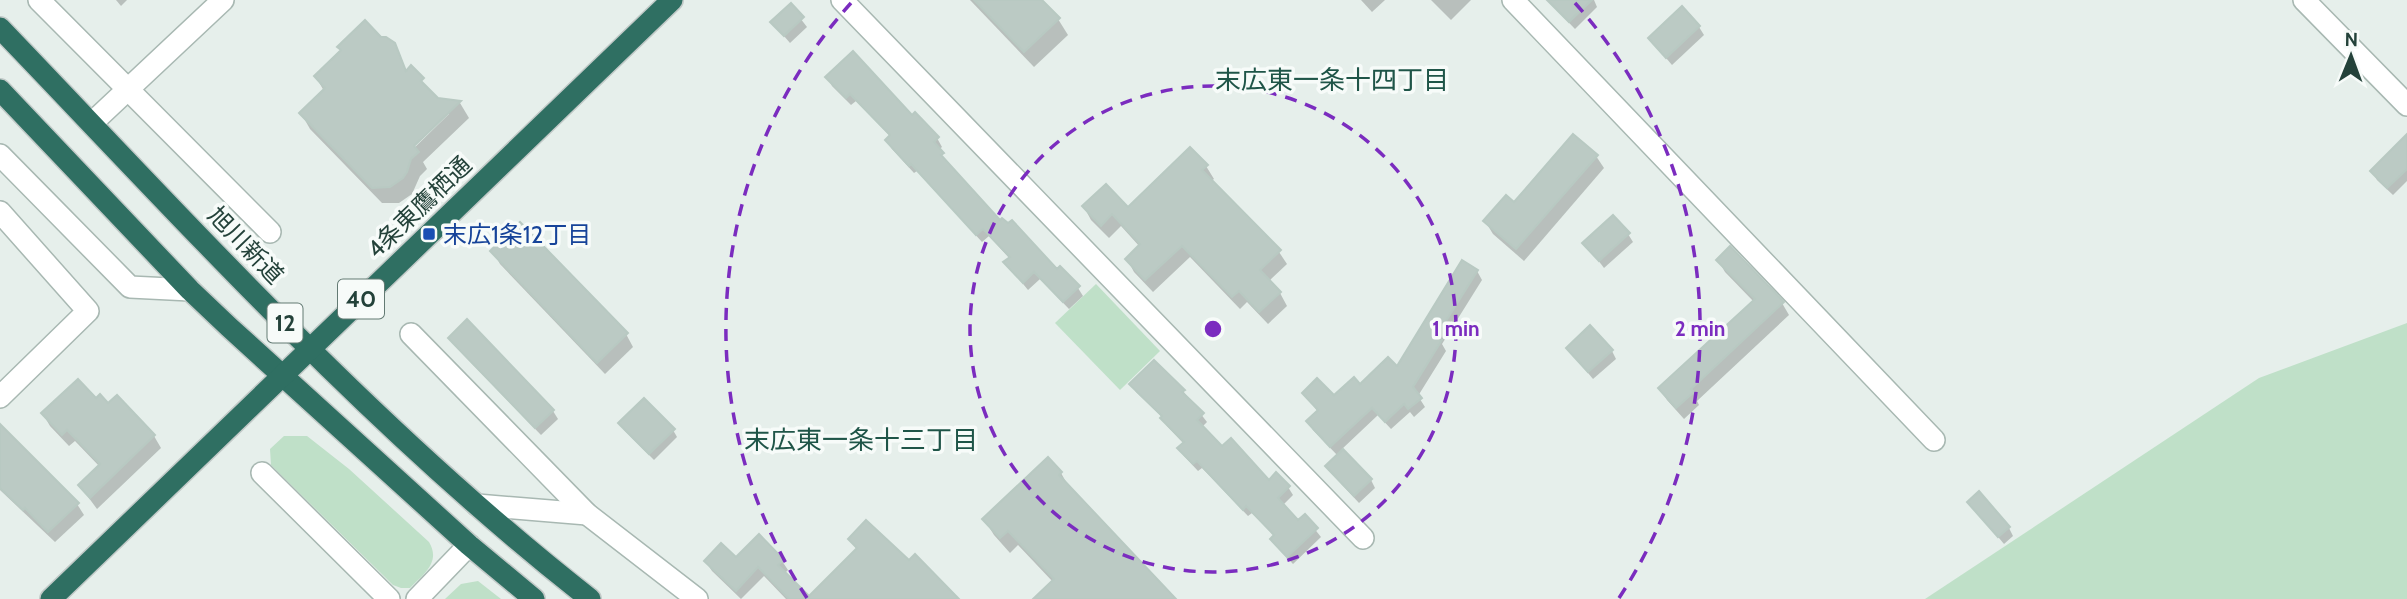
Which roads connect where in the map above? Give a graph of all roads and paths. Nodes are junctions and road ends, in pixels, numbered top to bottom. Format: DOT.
graph roads {
  1 [pos="38,0"];
  2 [pos="223,0"];
  3 [pos="672,0"];
  4 [pos="842,0"];
  5 [pos="1513,0"];
  6 [pos="2304,0"];
  7 [pos="0,28"];
  8 [pos="0,90"];
  9 [pos="127,90"];
  10 [pos="2407,105"];
  11 [pos="92,123"];
  12 [pos="0,155"];
  13 [pos="0,212"];
  14 [pos="270,232"];
  15 [pos="190,290"];
  16 [pos="411,334"];
  17 [pos="311,349"];
  18 [pos="282,377"];
  19 [pos="0,397"];
  20 [pos="1934,440"];
  21 [pos="262,473"];
  22 [pos="477,505"];
  23 [pos="587,514"];
  24 [pos="1363,538"];
  25 [pos="469,545"];
  26 [pos="51,599"];
  27 [pos="389,599"];
  28 [pos="416,599"];
  29 [pos="534,599"];
  30 [pos="590,599"];
  31 [pos="697,599"];
  1 -- 9 [label="street"];
  2 -- 9 [label="street"];
  3 -- 17 [label="highway, 4条東鷹栖通 / 40"];
  4 -- 24 [label="street"];
  5 -- 20 [label="street"];
  6 -- 10 [label="street"];
  7 -- 11 [label="highway, 旭川新道 / 12"];
  8 -- 15 [label="highway, 12"];
  9 -- 11 [label="street"];
  9 -- 14 [label="street"];
  11 -- 17 [label="highway, 旭川新道 / 12"];
  12 -- 15 [label="street"];
  13 -- 19 [label="street"];
  15 -- 18 [label="highway, 12"];
  16 -- 23 [label="street"];
  17 -- 18 [label="highway, 4条東鷹栖通 / 40"];
  17 -- 22 [label="highway, 旭川新道 / 12"];
  18 -- 25 [label="highway, 12"];
  18 -- 26 [label="highway, 4条東鷹栖通 / 40"];
  21 -- 27 [label="street"];
  22 -- 23 [label="street"];
  22 -- 30 [label="highway, 旭川新道 / 12"];
  23 -- 31 [label="street"];
  25 -- 28 [label="street"];
  25 -- 29 [label="highway, 12"];
}
